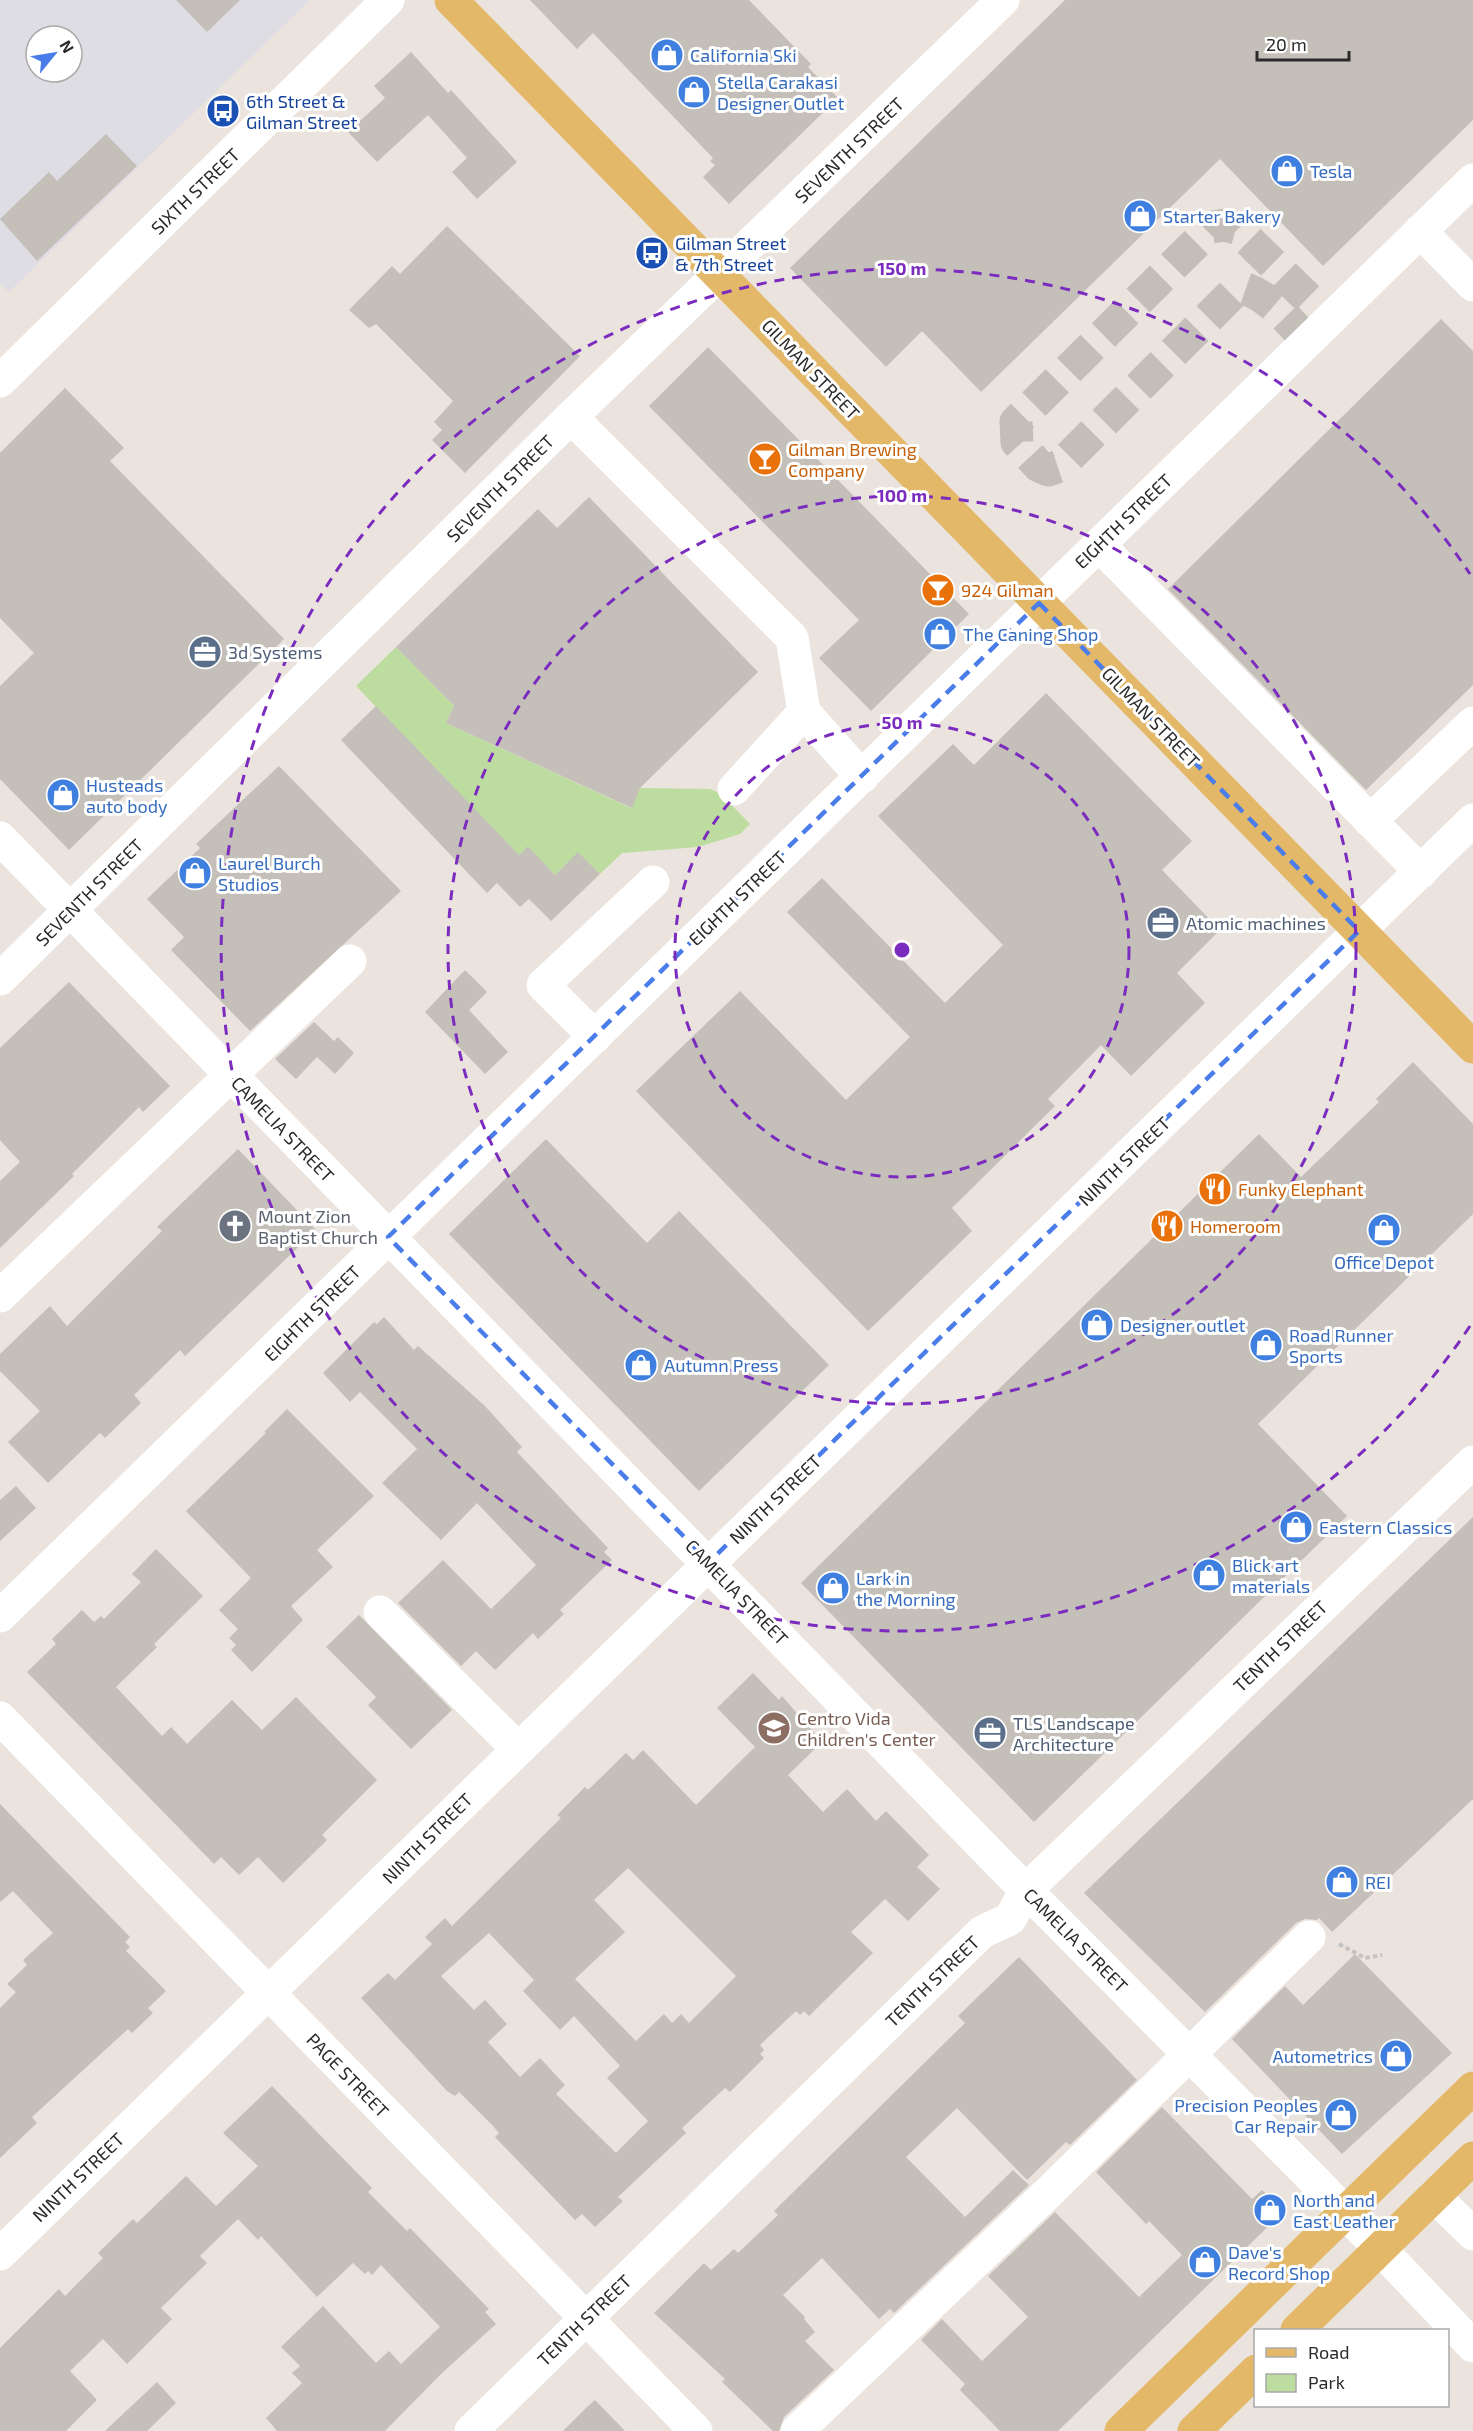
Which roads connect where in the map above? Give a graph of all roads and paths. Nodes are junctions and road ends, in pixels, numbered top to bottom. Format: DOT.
graph roads {
  1 [pos="388,0"];
  2 [pos="452,0"];
  3 [pos="1003,0"];
  4 [pos="1473,180"];
  5 [pos="1420,231"];
  6 [pos="720,275"];
  7 [pos="1473,285"];
  8 [pos="0,381"];
  9 [pos="571,417"];
  10 [pos="1099,545"];
  11 [pos="1040,603"];
  12 [pos="804,712"];
  13 [pos="1473,723"];
  14 [pos="862,777"];
  15 [pos="734,789"];
  16 [pos="1473,820"];
  17 [pos="1370,821"];
  18 [pos="0,837"];
  19 [pos="1421,872"];
  20 [pos="653,882"];
  21 [pos="70,909"];
  22 [pos="1359,931"];
  23 [pos="350,961"];
  24 [pos="0,980"];
  25 [pos="595,1037"];
  26 [pos="1473,1047"];
  27 [pos="231,1075"];
  28 [pos="388,1237"];
  29 [pos="0,1296"];
  30 [pos="1473,1462"];
  31 [pos="709,1562"];
  32 [pos="380,1612"];
  33 [pos="0,1616"];
  34 [pos="0,1718"];
  35 [pos="517,1748"];
  36 [pos="1026,1890"];
  37 [pos="1309,1937"];
  38 [pos="1382,1955"];
  39 [pos="268,1992"];
  40 [pos="1189,2054"];
  41 [pos="1473,2088"];
  42 [pos="1473,2158"];
  43 [pos="1434,2196"];
  44 [pos="1346,2214"];
  45 [pos="1473,2234"];
  46 [pos="1380,2249"];
  47 [pos="0,2253"];
  48 [pos="587,2318"];
  49 [pos="1299,2329"];
  50 [pos="1473,2346"];
  51 [pos="1254,2373"];
  52 [pos="471,2431"];
  53 [pos="696,2431"];
  54 [pos="797,2431"];
  55 [pos="1121,2431"];
  56 [pos="1194,2431"];
  1 -- 8 [label="street, SIXTH STREET"];
  2 -- 6 [label="main road, GILMAN STREET"];
  3 -- 6 [label="street, SEVENTH STREET"];
  4 -- 5 [label="street, EIGHTH STREET"];
  5 -- 7 [label="street"];
  5 -- 10 [label="street, EIGHTH STREET"];
  6 -- 9 [label="street, SEVENTH STREET"];
  6 -- 11 [label="main road, GILMAN STREET"];
  9 -- 12 [label="street"];
  9 -- 21 [label="street, SEVENTH STREET"];
  10 -- 11 [label="street, EIGHTH STREET"];
  10 -- 17 [label="street"];
  11 -- 14 [label="street, EIGHTH STREET"];
  11 -- 22 [label="main road, GILMAN STREET"];
  12 -- 14 [label="street"];
  12 -- 15 [label="street"];
  13 -- 17 [label="street"];
  14 -- 25 [label="street, EIGHTH STREET"];
  16 -- 19 [label="street, NINTH STREET"];
  17 -- 19 [label="street"];
  18 -- 21 [label="street, CAMELIA STREET"];
  19 -- 22 [label="street, NINTH STREET"];
  20 -- 25 [label="street"];
  21 -- 24 [label="street, SEVENTH STREET"];
  21 -- 27 [label="street, CAMELIA STREET"];
  22 -- 26 [label="main road, GILMAN STREET"];
  22 -- 31 [label="street, NINTH STREET"];
  23 -- 27 [label="street"];
  25 -- 28 [label="street, EIGHTH STREET"];
  27 -- 28 [label="street, CAMELIA STREET"];
  27 -- 29 [label="street"];
  28 -- 31 [label="street, CAMELIA STREET"];
  28 -- 33 [label="street, EIGHTH STREET"];
  30 -- 36 [label="street, TENTH STREET"];
  31 -- 35 [label="street, NINTH STREET"];
  31 -- 36 [label="street, CAMELIA STREET"];
  32 -- 35 [label="street"];
  34 -- 39 [label="street, PAGE STREET"];
  35 -- 39 [label="street, NINTH STREET"];
  36 -- 40 [label="street, CAMELIA STREET"];
  36 -- 48 [label="street, TENTH STREET"];
  37 -- 38 [label="path"];
  37 -- 40 [label="street"];
  39 -- 47 [label="street, NINTH STREET"];
  39 -- 48 [label="street, PAGE STREET"];
  40 -- 44 [label="street, CAMELIA STREET"];
  40 -- 54 [label="street"];
  41 -- 44 [label="main road"];
  42 -- 43 [label="main road"];
  43 -- 45 [label="street"];
  43 -- 46 [label="main road"];
  44 -- 46 [label="street, CAMELIA STREET"];
  44 -- 55 [label="main road"];
  46 -- 49 [label="main road"];
  46 -- 50 [label="street, CAMELIA STREET"];
  48 -- 52 [label="street, TENTH STREET"];
  48 -- 53 [label="street, PAGE STREET"];
  51 -- 56 [label="main road"];
}
